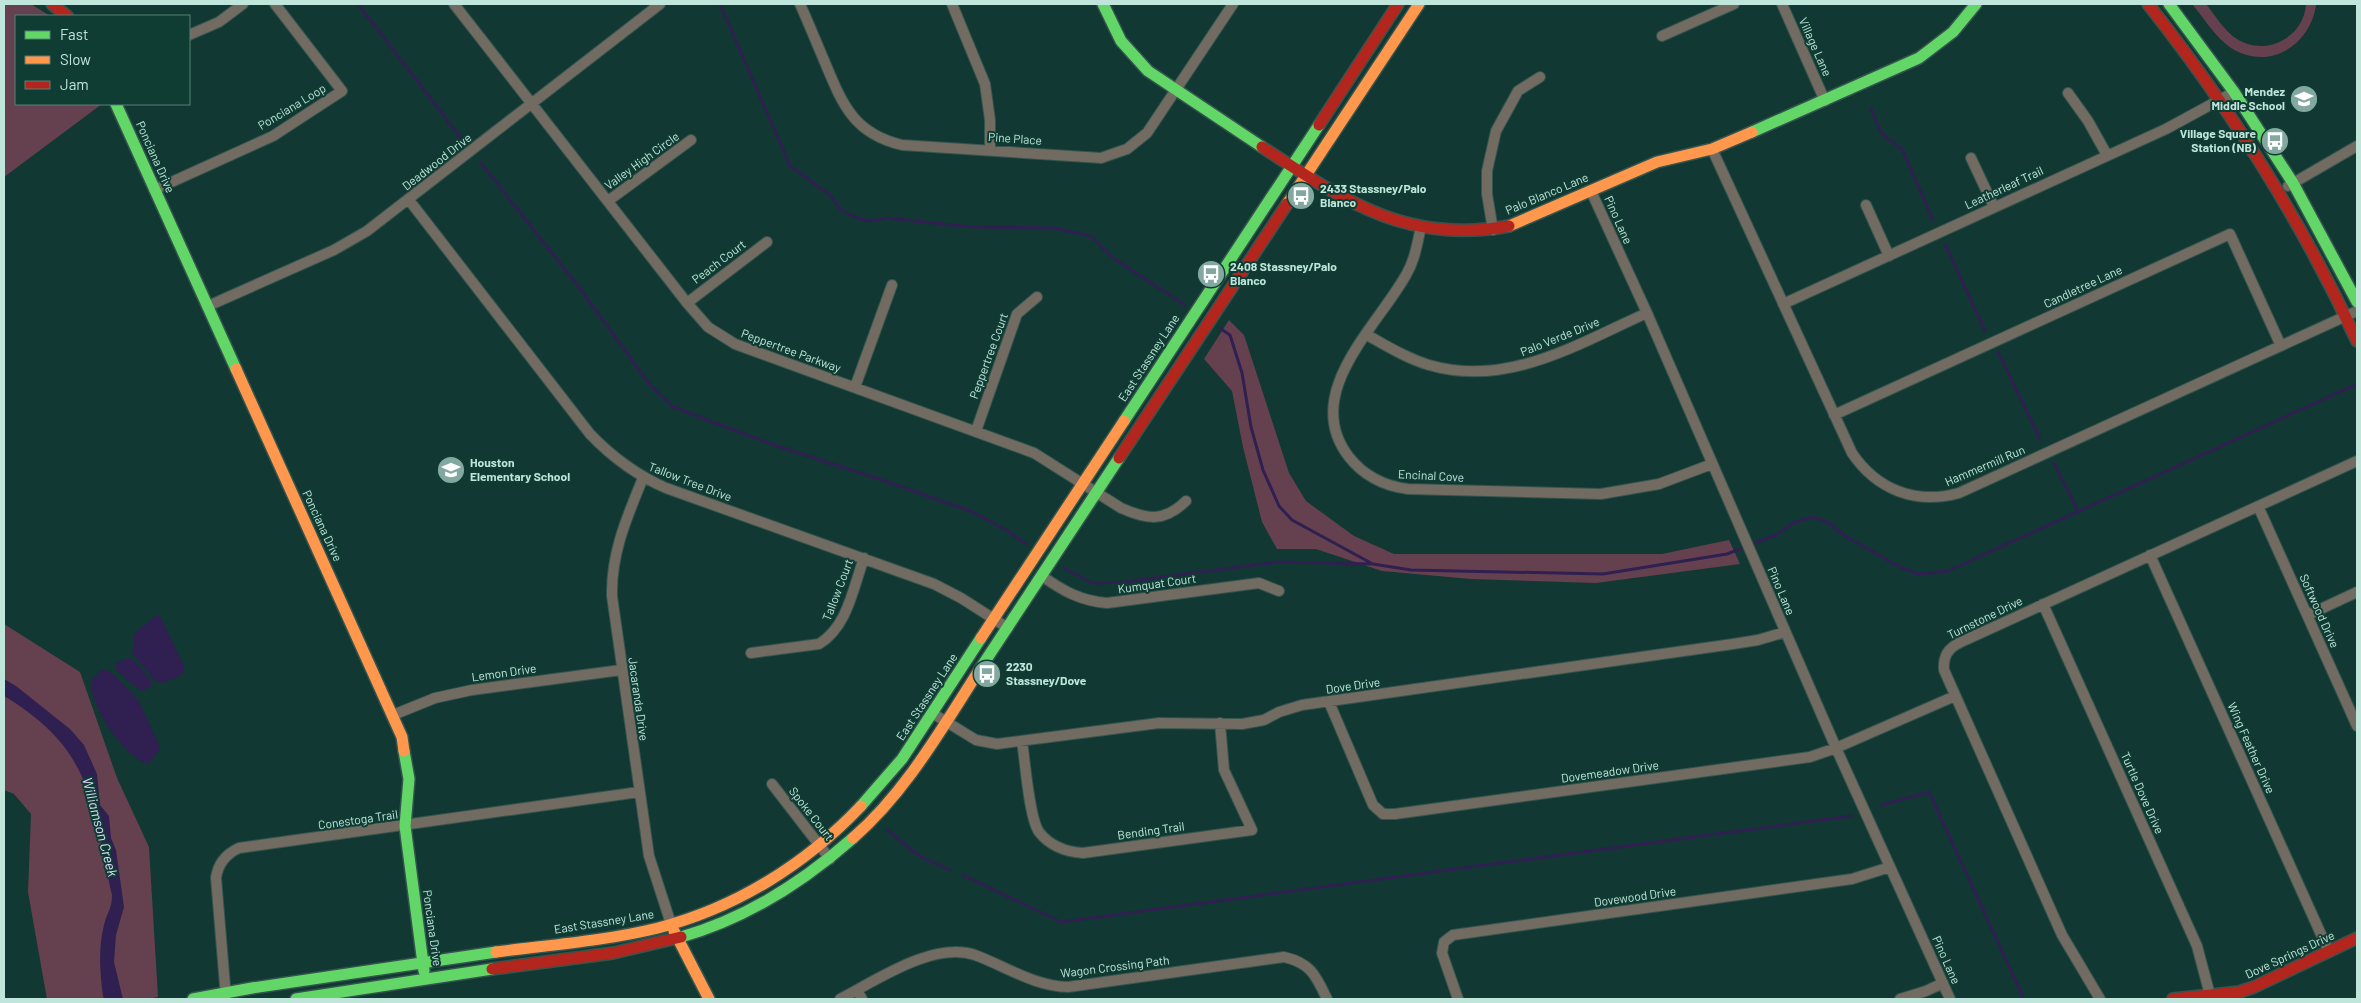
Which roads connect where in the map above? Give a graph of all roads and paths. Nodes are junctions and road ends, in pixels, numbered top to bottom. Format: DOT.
graph roads {
  1 [pos="52,4"];
  2 [pos="243,4"];
  3 [pos="275,4"];
  4 [pos="454,4"];
  5 [pos="660,4"];
  6 [pos="800,4"];
  7 [pos="952,4"];
  8 [pos="1103,4"];
  9 [pos="1233,4"];
  10 [pos="1398,4"];
  11 [pos="1419,4"];
  12 [pos="1734,4"];
  13 [pos="1782,4"];
  14 [pos="1976,4"];
  15 [pos="2148,4"];
  16 [pos="2169,4"];
  17 [pos="66,15"];
  18 [pos="190,35"];
  19 [pos="1662,36"];
  20 [pos="1540,77"];
  21 [pos="1176,90"];
  22 [pos="2234,92"];
  23 [pos="2068,93"];
  24 [pos="2219,100"];
  25 [pos="1825,101"];
  26 [pos="532,104"];
  27 [pos="116,105"];
  28 [pos="691,140"];
  29 [pos="2357,146"];
  30 [pos="1712,149"];
  31 [pos="990,150"];
  32 [pos="2107,155"];
  33 [pos="1972,158"];
  34 [pos="1291,167"];
  35 [pos="1306,176"];
  36 [pos="2293,183"];
  37 [pos="154,190"];
  38 [pos="1591,191"];
  39 [pos="2278,191"];
  40 [pos="409,200"];
  41 [pos="608,201"];
  42 [pos="1866,205"];
  43 [pos="1994,207"];
  44 [pos="1421,227"];
  45 [pos="1493,230"];
  46 [pos="767,242"];
  47 [pos="1890,256"];
  48 [pos="892,285"];
  49 [pos="1037,297"];
  50 [pos="2357,302"];
  51 [pos="687,303"];
  52 [pos="1783,304"];
  53 [pos="208,306"];
  54 [pos="2357,311"];
  55 [pos="1647,314"];
  56 [pos="2346,316"];
  57 [pos="1367,335"];
  58 [pos="2357,341"];
  59 [pos="2281,346"];
  60 [pos="856,388"];
  61 [pos="1834,415"];
  62 [pos="976,431"];
  63 [pos="2357,460"];
  64 [pos="1712,464"];
  65 [pos="643,478"];
  66 [pos="1084,483"];
  67 [pos="1097,492"];
  68 [pos="1186,501"];
  69 [pos="2258,506"];
  70 [pos="2150,554"];
  71 [pos="864,558"];
  72 [pos="1045,572"];
  73 [pos="1280,591"];
  74 [pos="2357,592"];
  75 [pos="2043,604"];
  76 [pos="2308,615"];
  77 [pos="994,619"];
  78 [pos="1008,628"];
  79 [pos="1785,632"];
  80 [pos="751,653"];
  81 [pos="621,670"];
  82 [pos="1955,696"];
  83 [pos="1329,702"];
  84 [pos="932,713"];
  85 [pos="393,715"];
  86 [pos="946,722"];
  87 [pos="1220,723"];
  88 [pos="2357,726"];
  89 [pos="1022,741"];
  90 [pos="1836,748"];
  91 [pos="772,784"];
  92 [pos="639,792"];
  93 [pos="405,826"];
  94 [pos="819,846"];
  95 [pos="830,859"];
  96 [pos="1890,867"];
  97 [pos="672,924"];
  98 [pos="677,938"];
  99 [pos="2357,938"];
  100 [pos="2329,952"];
  101 [pos="423,962"];
  102 [pos="426,979"];
  103 [pos="1943,983"];
  104 [pos="859,995"];
  105 [pos="226,996"];
  106 [pos="2210,996"];
  107 [pos="193,999"];
  108 [pos="296,999"];
  109 [pos="709,999"];
  110 [pos="840,999"];
  111 [pos="1328,999"];
  112 [pos="1458,999"];
  113 [pos="1900,999"];
  114 [pos="1950,999"];
  115 [pos="2100,999"];
  116 [pos="2173,999"];
  1 -- 17 [label="main road"];
  2 -- 18 [label="street"];
  3 -- 37 [label="street, Ponciana Loop"];
  4 -- 26 [label="street, Peppertree Parkway"];
  5 -- 26 [label="street, Deadwood Drive"];
  6 -- 31 [label="street, Pine Place"];
  7 -- 31 [label="street"];
  8 -- 21 [label="main road, Palo Blanco Lane"];
  9 -- 21 [label="street, Pine Place"];
  10 -- 34 [label="main road, East Stassney Lane"];
  11 -- 35 [label="main road"];
  12 -- 19 [label="street"];
  13 -- 25 [label="street, Village Lane"];
  14 -- 25 [label="main road, Palo Blanco Lane"];
  15 -- 24 [label="main road"];
  16 -- 22 [label="main road"];
  20 -- 45 [label="street"];
  21 -- 31 [label="street, Pine Place"];
  21 -- 34 [label="main road, Palo Blanco Lane"];
  22 -- 24 [label="street, Leatherleaf Trail"];
  22 -- 36 [label="main road"];
  23 -- 32 [label="street"];
  24 -- 32 [label="street, Leatherleaf Trail"];
  24 -- 39 [label="main road"];
  25 -- 30 [label="main road, Palo Blanco Lane"];
  26 -- 40 [label="street, Deadwood Drive"];
  26 -- 41 [label="street, Peppertree Parkway"];
  27 -- 37 [label="main road, Ponciana Drive"];
  28 -- 41 [label="street, Valley High Circle"];
  29 -- 36 [label="street"];
  30 -- 38 [label="main road, Palo Blanco Lane"];
  30 -- 52 [label="street, Hammermill Run"];
  32 -- 43 [label="street, Leatherleaf Trail"];
  33 -- 43 [label="street"];
  34 -- 35 [label="main road, Palo Blanco Lane"];
  34 -- 66 [label="main road, East Stassney Lane"];
  35 -- 44 [label="main road, Palo Blanco Lane"];
  35 -- 67 [label="main road"];
  36 -- 39 [label="street"];
  36 -- 50 [label="main road"];
  37 -- 53 [label="main road, Ponciana Drive"];
  38 -- 45 [label="main road, Palo Blanco Lane"];
  38 -- 55 [label="street, Pino Lane"];
  39 -- 56 [label="main road"];
  40 -- 53 [label="street, Deadwood Drive"];
  40 -- 65 [label="street, Tallow Tree Drive"];
  41 -- 51 [label="street, Peppertree Parkway"];
  42 -- 47 [label="street"];
  43 -- 47 [label="street, Leatherleaf Trail"];
  44 -- 45 [label="main road, Palo Blanco Lane"];
  44 -- 57 [label="street, Encinal Cove"];
  46 -- 51 [label="street, Peach Court"];
  47 -- 52 [label="street, Leatherleaf Trail"];
  48 -- 60 [label="street"];
  49 -- 62 [label="street, Peppertree Court"];
  51 -- 60 [label="street, Peppertree Parkway"];
  52 -- 61 [label="street, Hammermill Run"];
  53 -- 85 [label="main road, Ponciana Drive"];
  54 -- 56 [label="street, Hammermill Run"];
  55 -- 57 [label="street, Palo Verde Drive"];
  55 -- 64 [label="street, Pino Lane"];
  56 -- 58 [label="main road"];
  56 -- 59 [label="street, Hammermill Run"];
  57 -- 64 [label="street, Encinal Cove"];
  59 -- 61 [label="street, Hammermill Run"];
  59 -- 61 [label="street, Candletree Lane"];
  60 -- 62 [label="street, Peppertree Parkway"];
  62 -- 66 [label="street, Peppertree Parkway"];
  63 -- 69 [label="street, Turnstone Drive"];
  64 -- 79 [label="street, Pino Lane"];
  65 -- 71 [label="street, Tallow Tree Drive"];
  65 -- 81 [label="street, Jacaranda Drive"];
  66 -- 67 [label="street, Peppertree Parkway"];
  66 -- 77 [label="main road, East Stassney Lane"];
  67 -- 68 [label="street, Peppertree Parkway"];
  67 -- 72 [label="main road"];
  69 -- 70 [label="street, Turnstone Drive"];
  69 -- 76 [label="street, Softwood Drive"];
  70 -- 75 [label="street, Turnstone Drive"];
  70 -- 100 [label="street, Wing Feather Drive"];
  71 -- 77 [label="street, Tallow Tree Drive"];
  71 -- 80 [label="street, Tallow Court"];
  72 -- 73 [label="street, Kumquat Court"];
  72 -- 78 [label="main road"];
  74 -- 76 [label="street"];
  75 -- 82 [label="street, Turnstone Drive"];
  75 -- 106 [label="street, Turtle Dove Drive"];
  76 -- 88 [label="street, Softwood Drive"];
  77 -- 78 [label="street, Tallow Tree Drive"];
  77 -- 84 [label="main road, East Stassney Lane"];
  78 -- 86 [label="main road"];
  79 -- 83 [label="street, Dove Drive"];
  79 -- 90 [label="street, Pino Lane"];
  81 -- 85 [label="street, Lemon Drive"];
  81 -- 92 [label="street, Jacaranda Drive"];
  82 -- 90 [label="street, Dovemeadow Drive"];
  82 -- 115 [label="street, Turnstone Drive"];
  83 -- 87 [label="street, Dove Drive"];
  83 -- 90 [label="street, Dovemeadow Drive"];
  84 -- 86 [label="street, Dove Drive"];
  84 -- 94 [label="main road, East Stassney Lane"];
  85 -- 93 [label="main road, Ponciana Drive"];
  86 -- 89 [label="street, Dove Drive"];
  86 -- 95 [label="main road"];
  87 -- 89 [label="street, Dove Drive"];
  87 -- 89 [label="street, Bending Trail"];
  90 -- 96 [label="street, Pino Lane"];
  91 -- 94 [label="street, Spoke Court"];
  92 -- 93 [label="street, Conestoga Trail"];
  92 -- 97 [label="street, Jacaranda Drive"];
  93 -- 101 [label="main road, Ponciana Drive"];
  93 -- 105 [label="street, Conestoga Trail"];
  94 -- 95 [label="street, Spoke Court"];
  94 -- 97 [label="main road, East Stassney Lane"];
  95 -- 98 [label="main road"];
  96 -- 103 [label="street, Pino Lane"];
  96 -- 112 [label="street, Dovewood Drive"];
  97 -- 98 [label="main road"];
  97 -- 101 [label="main road, East Stassney Lane"];
  98 -- 102 [label="main road"];
  98 -- 109 [label="main road"];
  99 -- 100 [label="main road, Dove Springs Drive"];
  100 -- 106 [label="main road, Dove Springs Drive"];
  101 -- 102 [label="main road, Ponciana Drive"];
  101 -- 105 [label="main road, East Stassney Lane"];
  102 -- 108 [label="main road"];
  103 -- 113 [label="street"];
  103 -- 114 [label="street, Pino Lane"];
  104 -- 110 [label="street, Wagon Crossing Path"];
  104 -- 111 [label="street, Wagon Crossing Path"];
  105 -- 107 [label="main road, East Stassney Lane"];
  106 -- 116 [label="main road, Dove Springs Drive"];
}
